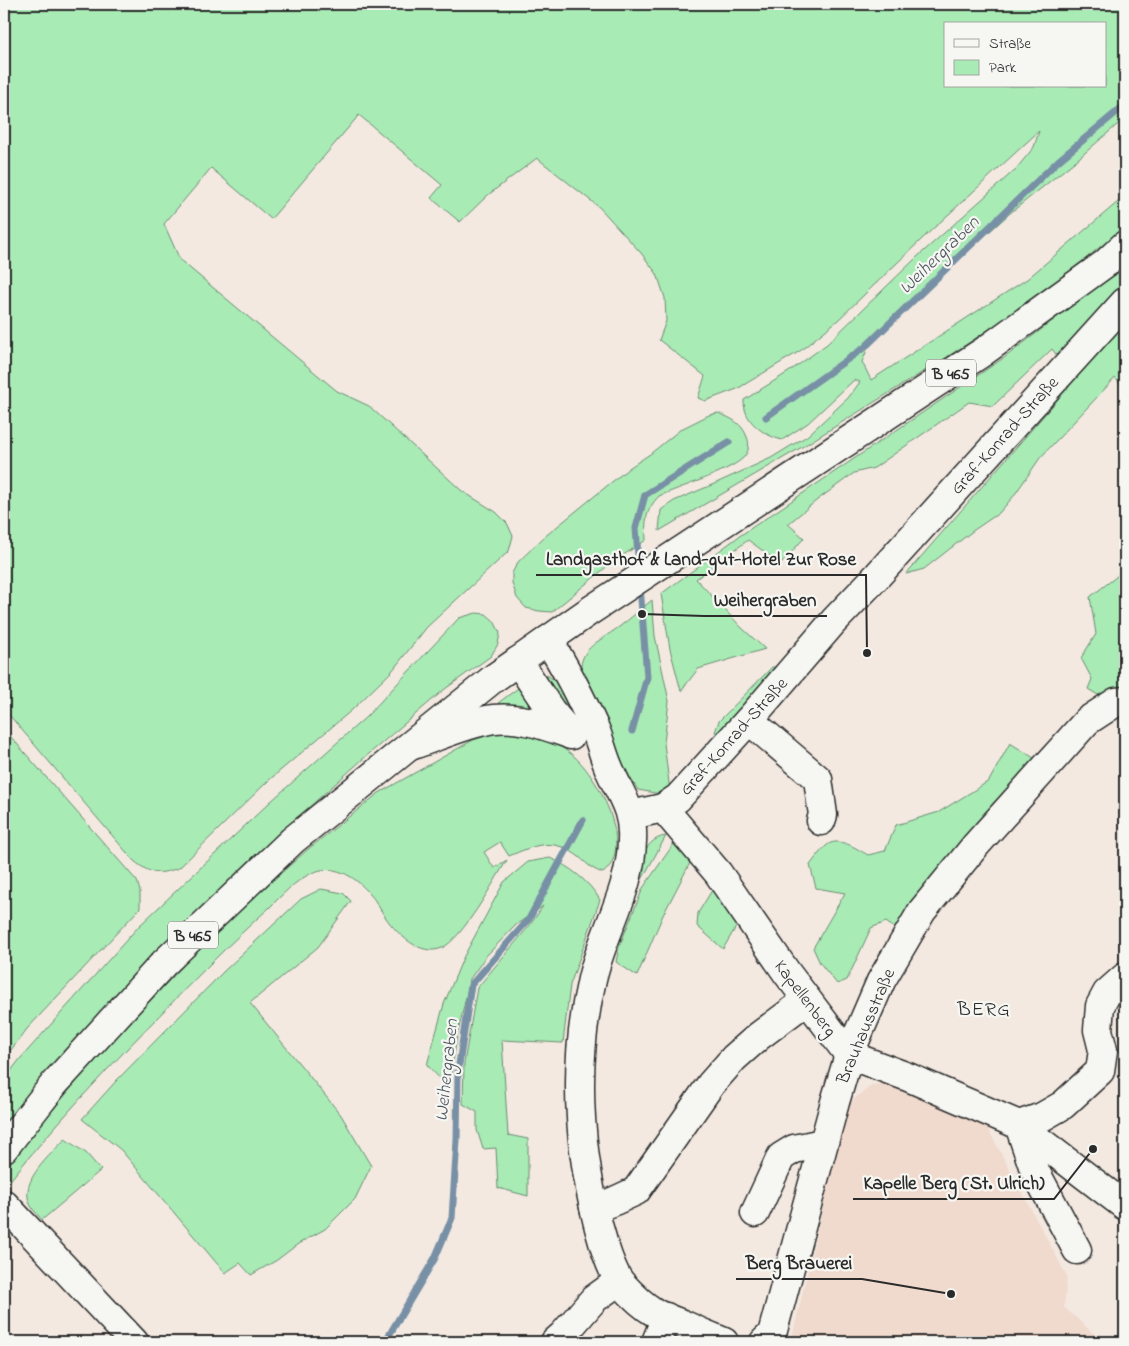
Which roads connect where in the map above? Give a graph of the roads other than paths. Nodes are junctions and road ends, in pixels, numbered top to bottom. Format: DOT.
graph roads {
  1 [pos="1125,246"];
  2 [pos="1125,302"];
  3 [pos="548,640"];
  4 [pos="518,661"];
  5 [pos="1125,701"];
  6 [pos="749,720"];
  7 [pos="569,734"];
  8 [pos="407,748"];
  9 [pos="608,767"];
  10 [pos="663,808"];
  11 [pos="631,815"];
  12 [pos="821,821"];
  13 [pos="1125,978"];
  14 [pos="807,1000"];
  15 [pos="849,1054"];
  16 [pos="1019,1125"];
  17 [pos="823,1143"];
  18 [pos="4,1148"];
  19 [pos="4,1204"];
  20 [pos="1125,1206"];
  21 [pos="594,1207"];
  22 [pos="755,1213"];
  23 [pos="1076,1250"];
  24 [pos="620,1281"];
  25 [pos="666,1317"];
  26 [pos="134,1342"];
  27 [pos="555,1342"];
  28 [pos="656,1342"];
  29 [pos="724,1342"];
  30 [pos="764,1342"];
  1 -- 3 [label="street, B 465"];
  2 -- 6 [label="street, Graf-Konrad-Straße"];
  3 -- 4 [label="street, B 465"];
  3 -- 9 [label="street"];
  4 -- 7 [label="street"];
  4 -- 8 [label="street, B 465"];
  5 -- 15 [label="street, Brauhausstraße"];
  6 -- 10 [label="street, Graf-Konrad-Straße"];
  6 -- 12 [label="street"];
  7 -- 8 [label="street"];
  7 -- 9 [label="street"];
  8 -- 18 [label="street, B 465"];
  9 -- 11 [label="street"];
  10 -- 11 [label="street, Graf-Konrad-Straße"];
  10 -- 14 [label="street, Kapellenberg"];
  11 -- 21 [label="street"];
  13 -- 16 [label="street"];
  14 -- 15 [label="street, Kapellenberg"];
  14 -- 21 [label="street"];
  15 -- 16 [label="street, Kapellenberg"];
  15 -- 17 [label="street, Brauhausstraße"];
  16 -- 20 [label="street, Kapellenberg"];
  16 -- 23 [label="street"];
  17 -- 22 [label="street"];
  17 -- 30 [label="street, Brauhausstraße"];
  19 -- 26 [label="street"];
  21 -- 24 [label="street"];
  24 -- 25 [label="street"];
  24 -- 27 [label="street"];
  25 -- 28 [label="street"];
  25 -- 29 [label="street"];
}
